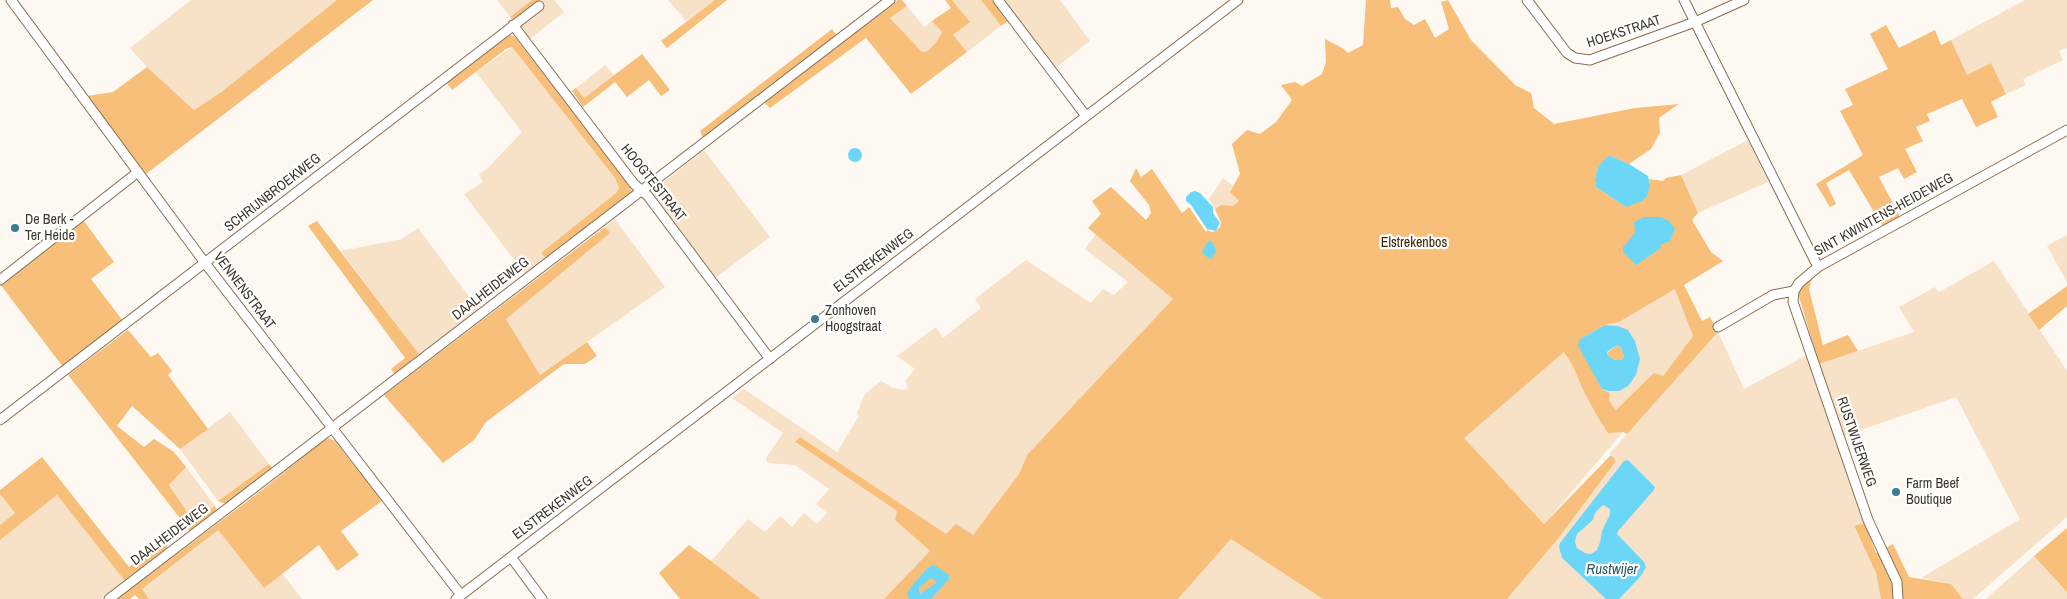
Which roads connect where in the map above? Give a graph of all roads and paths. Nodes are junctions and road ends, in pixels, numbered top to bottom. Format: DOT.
graph roads {
  1 [pos="11,0"];
  2 [pos="890,0"];
  3 [pos="998,0"];
  4 [pos="1238,0"];
  5 [pos="1528,0"];
  6 [pos="1684,0"];
  7 [pos="1744,0"];
  8 [pos="539,6"];
  9 [pos="1695,22"];
  10 [pos="513,25"];
  11 [pos="1086,116"];
  12 [pos="2067,130"];
  13 [pos="138,172"];
  14 [pos="641,191"];
  15 [pos="205,263"];
  16 [pos="1818,267"];
  17 [pos="0,280"];
  18 [pos="1794,291"];
  19 [pos="1718,327"];
  20 [pos="770,358"];
  21 [pos="0,420"];
  22 [pos="332,429"];
  23 [pos="510,557"];
  24 [pos="459,597"];
  25 [pos="109,599"];
  26 [pos="542,599"];
  27 [pos="1898,599"];
  1 -- 13 [label="street, VENNENSTRAAT"];
  2 -- 14 [label="street, DAALHEIDEWEG"];
  3 -- 11 [label="street"];
  4 -- 11 [label="street, ELSTREKENWEG"];
  5 -- 9 [label="street, HOEKSTRAAT"];
  6 -- 9 [label="street"];
  7 -- 9 [label="street, HOEKSTRAAT"];
  8 -- 10 [label="street, SCHRIJNBROEKWEG"];
  9 -- 16 [label="street"];
  10 -- 14 [label="street, HOOGTESTRAAT"];
  10 -- 15 [label="street, SCHRIJNBROEKWEG"];
  11 -- 20 [label="street, ELSTREKENWEG"];
  12 -- 16 [label="street, SINT KWINTENS-HEIDEWEG"];
  13 -- 15 [label="street, VENNENSTRAAT"];
  13 -- 17 [label="street"];
  14 -- 20 [label="street, HOOGTESTRAAT"];
  14 -- 22 [label="street, DAALHEIDEWEG"];
  15 -- 21 [label="street, SCHRIJNBROEKWEG"];
  15 -- 22 [label="street, VENNENSTRAAT"];
  16 -- 18 [label="street, SINT KWINTENS-HEIDEWEG"];
  18 -- 19 [label="street"];
  18 -- 27 [label="street, RUSTWIJERWEG"];
  20 -- 23 [label="street, ELSTREKENWEG"];
  22 -- 24 [label="street, VENNENSTRAAT"];
  22 -- 25 [label="street, DAALHEIDEWEG"];
  23 -- 24 [label="street, ELSTREKENWEG"];
  23 -- 26 [label="street"];
}
